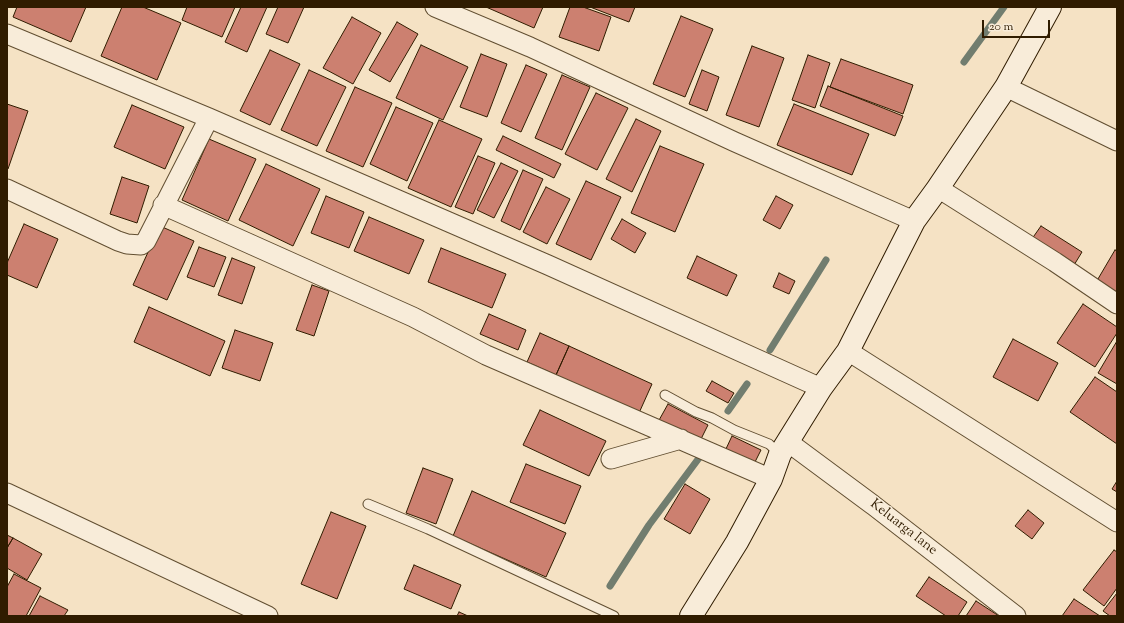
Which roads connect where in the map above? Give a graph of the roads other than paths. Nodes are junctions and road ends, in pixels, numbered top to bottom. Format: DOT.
graph roads {
  1 [pos="435,7"];
  2 [pos="1050,7"];
  3 [pos="7,34"];
  4 [pos="1006,87"];
  5 [pos="209,118"];
  6 [pos="1117,141"];
  7 [pos="938,188"];
  8 [pos="7,189"];
  9 [pos="164,205"];
  10 [pos="914,221"];
  11 [pos="1117,304"];
  12 [pos="848,351"];
  13 [pos="821,388"];
  14 [pos="665,395"];
  15 [pos="681,439"];
  16 [pos="784,448"];
  17 [pos="611,459"];
  18 [pos="771,479"];
  19 [pos="7,493"];
  20 [pos="368,504"];
  21 [pos="1117,522"];
  22 [pos="268,616"];
  23 [pos="614,616"];
  24 [pos="691,616"];
  25 [pos="1016,616"];
  1 -- 10 [label="street"];
  2 -- 4 [label="street"];
  3 -- 5 [label="street"];
  4 -- 6 [label="street"];
  4 -- 7 [label="street"];
  5 -- 9 [label="street"];
  5 -- 13 [label="street"];
  7 -- 10 [label="street"];
  7 -- 11 [label="street"];
  8 -- 9 [label="street"];
  9 -- 15 [label="street"];
  10 -- 12 [label="street"];
  12 -- 13 [label="street"];
  12 -- 21 [label="street"];
  13 -- 16 [label="street"];
  14 -- 16 [label="lane"];
  15 -- 17 [label="street"];
  15 -- 18 [label="street"];
  16 -- 18 [label="street"];
  16 -- 25 [label="street, Keluarga lane"];
  18 -- 24 [label="street"];
  19 -- 22 [label="street"];
  20 -- 23 [label="lane"];
}
